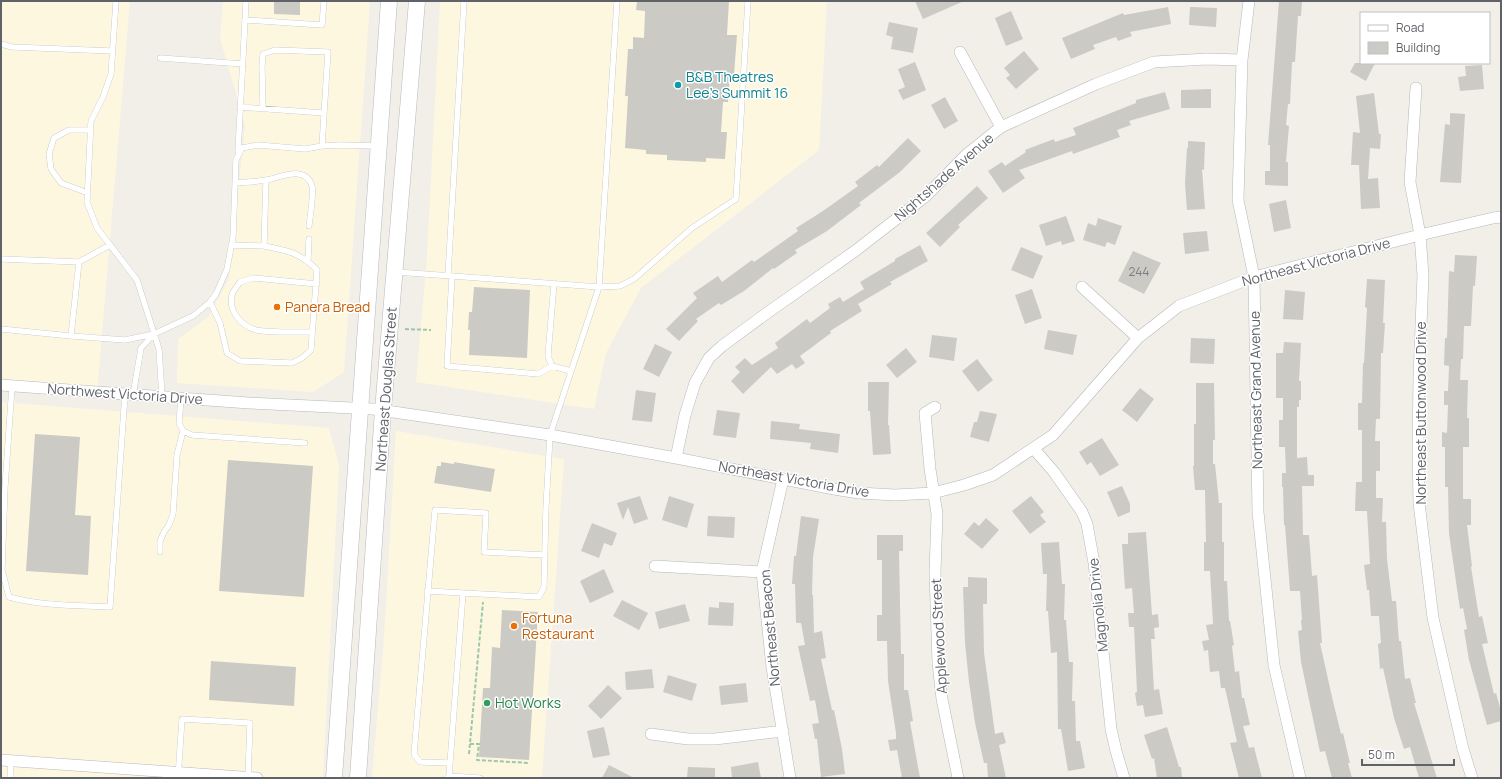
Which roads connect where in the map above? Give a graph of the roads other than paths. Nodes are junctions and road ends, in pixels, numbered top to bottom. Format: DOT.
graph roads {
  1 [pos="116,1"];
  2 [pos="246,1"];
  3 [pos="324,1"];
  4 [pos="389,1"];
  5 [pos="417,1"];
  6 [pos="464,1"];
  7 [pos="617,1"];
  8 [pos="748,1"];
  9 [pos="1249,1"];
  10 [pos="245,20"];
  11 [pos="1,44"];
  12 [pos="112,51"];
  13 [pos="960,52"];
  14 [pos="160,58"];
  15 [pos="1242,60"];
  16 [pos="243,64"];
  17 [pos="1416,88"];
  18 [pos="240,107"];
  19 [pos="263,109"];
  20 [pos="324,113"];
  21 [pos="1001,127"];
  22 [pos="91,130"];
  23 [pos="322,146"];
  24 [pos="379,146"];
  25 [pos="238,153"];
  26 [pos="266,180"];
  27 [pos="235,183"];
  28 [pos="88,193"];
  29 [pos="1501,218"];
  30 [pos="309,226"];
  31 [pos="1420,234"];
  32 [pos="309,239"];
  33 [pos="110,244"];
  34 [pos="231,245"];
  35 [pos="264,246"];
  36 [pos="1,259"];
  37 [pos="308,260"];
  38 [pos="80,262"];
  39 [pos="395,272"];
  40 [pos="450,276"];
  41 [pos="1254,277"];
  42 [pos="554,283"];
  43 [pos="317,284"];
  44 [pos="599,287"];
  45 [pos="1082,287"];
  46 [pos="210,302"];
  47 [pos="1,329"];
  48 [pos="313,332"];
  49 [pos="154,334"];
  50 [pos="71,336"];
  51 [pos="1138,338"];
  52 [pos="552,366"];
  53 [pos="571,371"];
  54 [pos="6,386"];
  55 [pos="128,394"];
  56 [pos="162,397"];
  57 [pos="181,398"];
  58 [pos="249,403"];
  59 [pos="935,407"];
  60 [pos="360,408"];
  61 [pos="383,410"];
  62 [pos="182,431"];
  63 [pos="550,435"];
  64 [pos="305,443"];
  65 [pos="1034,448"];
  66 [pos="676,458"];
  67 [pos="783,479"];
  68 [pos="933,493"];
  69 [pos="160,552"];
  70 [pos="545,555"];
  71 [pos="655,566"];
  72 [pos="762,572"];
  73 [pos="427,591"];
  74 [pos="463,593"];
  75 [pos="783,731"];
  76 [pos="651,734"];
  77 [pos="6,761"];
  78 [pos="450,763"];
  79 [pos="178,775"];
  80 [pos="448,777"];
  81 [pos="10,778"];
  82 [pos="253,778"];
  83 [pos="334,778"];
  84 [pos="358,778"];
  85 [pos="480,778"];
  86 [pos="790,778"];
  87 [pos="958,778"];
  88 [pos="1124,778"];
  89 [pos="1300,778"];
  90 [pos="1472,778"];
  1 -- 12 [label="lane"];
  2 -- 10 [label="lane"];
  3 -- 10 [label="lane"];
  4 -- 24 [label="main road, Northeast Douglas Street"];
  5 -- 39 [label="main road, Northeast Douglas Street"];
  6 -- 40 [label="lane"];
  7 -- 44 [label="lane"];
  8 -- 44 [label="lane"];
  9 -- 15 [label="street, Northeast Grand Avenue"];
  10 -- 16 [label="lane"];
  11 -- 12 [label="lane"];
  12 -- 22 [label="lane"];
  13 -- 21 [label="street"];
  14 -- 16 [label="lane"];
  15 -- 21 [label="street, Nightshade Avenue"];
  15 -- 41 [label="street, Northeast Grand Avenue"];
  16 -- 18 [label="lane"];
  17 -- 31 [label="street, Northeast Buttonwood Drive"];
  18 -- 19 [label="lane"];
  18 -- 25 [label="lane"];
  19 -- 20 [label="lane"];
  19 -- 20 [label="lane"];
  20 -- 23 [label="lane"];
  21 -- 66 [label="street, Nightshade Avenue"];
  22 -- 28 [label="lane"];
  22 -- 28 [label="lane"];
  23 -- 24 [label="lane"];
  23 -- 25 [label="lane"];
  24 -- 60 [label="main road, Northeast Douglas Street"];
  25 -- 27 [label="lane"];
  26 -- 27 [label="lane"];
  26 -- 30 [label="lane"];
  26 -- 35 [label="lane"];
  27 -- 34 [label="lane"];
  28 -- 33 [label="lane"];
  29 -- 31 [label="street, Northeast Victoria Drive"];
  31 -- 41 [label="street, Northeast Victoria Drive"];
  31 -- 90 [label="street, Northeast Buttonwood Drive"];
  32 -- 37 [label="lane"];
  33 -- 38 [label="lane"];
  33 -- 49 [label="lane"];
  34 -- 35 [label="lane"];
  34 -- 46 [label="lane"];
  35 -- 37 [label="lane"];
  36 -- 38 [label="lane"];
  37 -- 43 [label="lane"];
  38 -- 50 [label="lane"];
  39 -- 40 [label="lane"];
  39 -- 61 [label="main road, Northeast Douglas Street"];
  40 -- 42 [label="lane"];
  40 -- 52 [label="lane"];
  41 -- 51 [label="street, Northeast Victoria Drive"];
  41 -- 89 [label="street, Northeast Grand Avenue"];
  42 -- 44 [label="lane"];
  42 -- 52 [label="lane"];
  43 -- 48 [label="lane"];
  43 -- 48 [label="lane"];
  44 -- 53 [label="lane"];
  45 -- 51 [label="street"];
  46 -- 48 [label="lane"];
  46 -- 49 [label="lane"];
  47 -- 50 [label="lane"];
  49 -- 50 [label="lane"];
  49 -- 55 [label="lane"];
  49 -- 56 [label="lane"];
  51 -- 65 [label="street, Northeast Victoria Drive"];
  52 -- 53 [label="lane"];
  53 -- 63 [label="lane"];
  54 -- 55 [label="street, Northwest Victoria Drive"];
  54 -- 55 [label="lane"];
  55 -- 56 [label="street, Northwest Victoria Drive"];
  56 -- 57 [label="street, Northwest Victoria Drive"];
  57 -- 58 [label="street, Northwest Victoria Drive"];
  57 -- 62 [label="lane"];
  58 -- 60 [label="street, Northeast Victoria Drive"];
  59 -- 68 [label="street, Applewood Street"];
  60 -- 61 [label="street, Northeast Victoria Drive"];
  60 -- 83 [label="main road, Northeast Douglas Street"];
  61 -- 63 [label="street, Northeast Victoria Drive"];
  61 -- 84 [label="main road, Northeast Douglas Street"];
  62 -- 64 [label="lane"];
  62 -- 69 [label="lane"];
  63 -- 66 [label="street, Northeast Victoria Drive"];
  63 -- 70 [label="lane"];
  65 -- 68 [label="street, Northeast Victoria Drive"];
  65 -- 88 [label="street, Magnolia Drive"];
  66 -- 67 [label="street, Northeast Victoria Drive"];
  67 -- 68 [label="street, Northeast Victoria Drive"];
  67 -- 72 [label="street, Northeast Beacon"];
  68 -- 87 [label="street, Applewood Street"];
  70 -- 73 [label="lane"];
  70 -- 74 [label="lane"];
  71 -- 72 [label="street"];
  72 -- 75 [label="street, Northeast Beacon"];
  73 -- 74 [label="lane"];
  73 -- 78 [label="lane"];
  74 -- 78 [label="lane"];
  75 -- 76 [label="street"];
  75 -- 86 [label="street, Northeast Beacon"];
  77 -- 79 [label="street"];
  77 -- 81 [label="lane"];
  78 -- 80 [label="lane"];
  79 -- 82 [label="street"];
  79 -- 82 [label="lane"];
  80 -- 85 [label="lane"];
}
